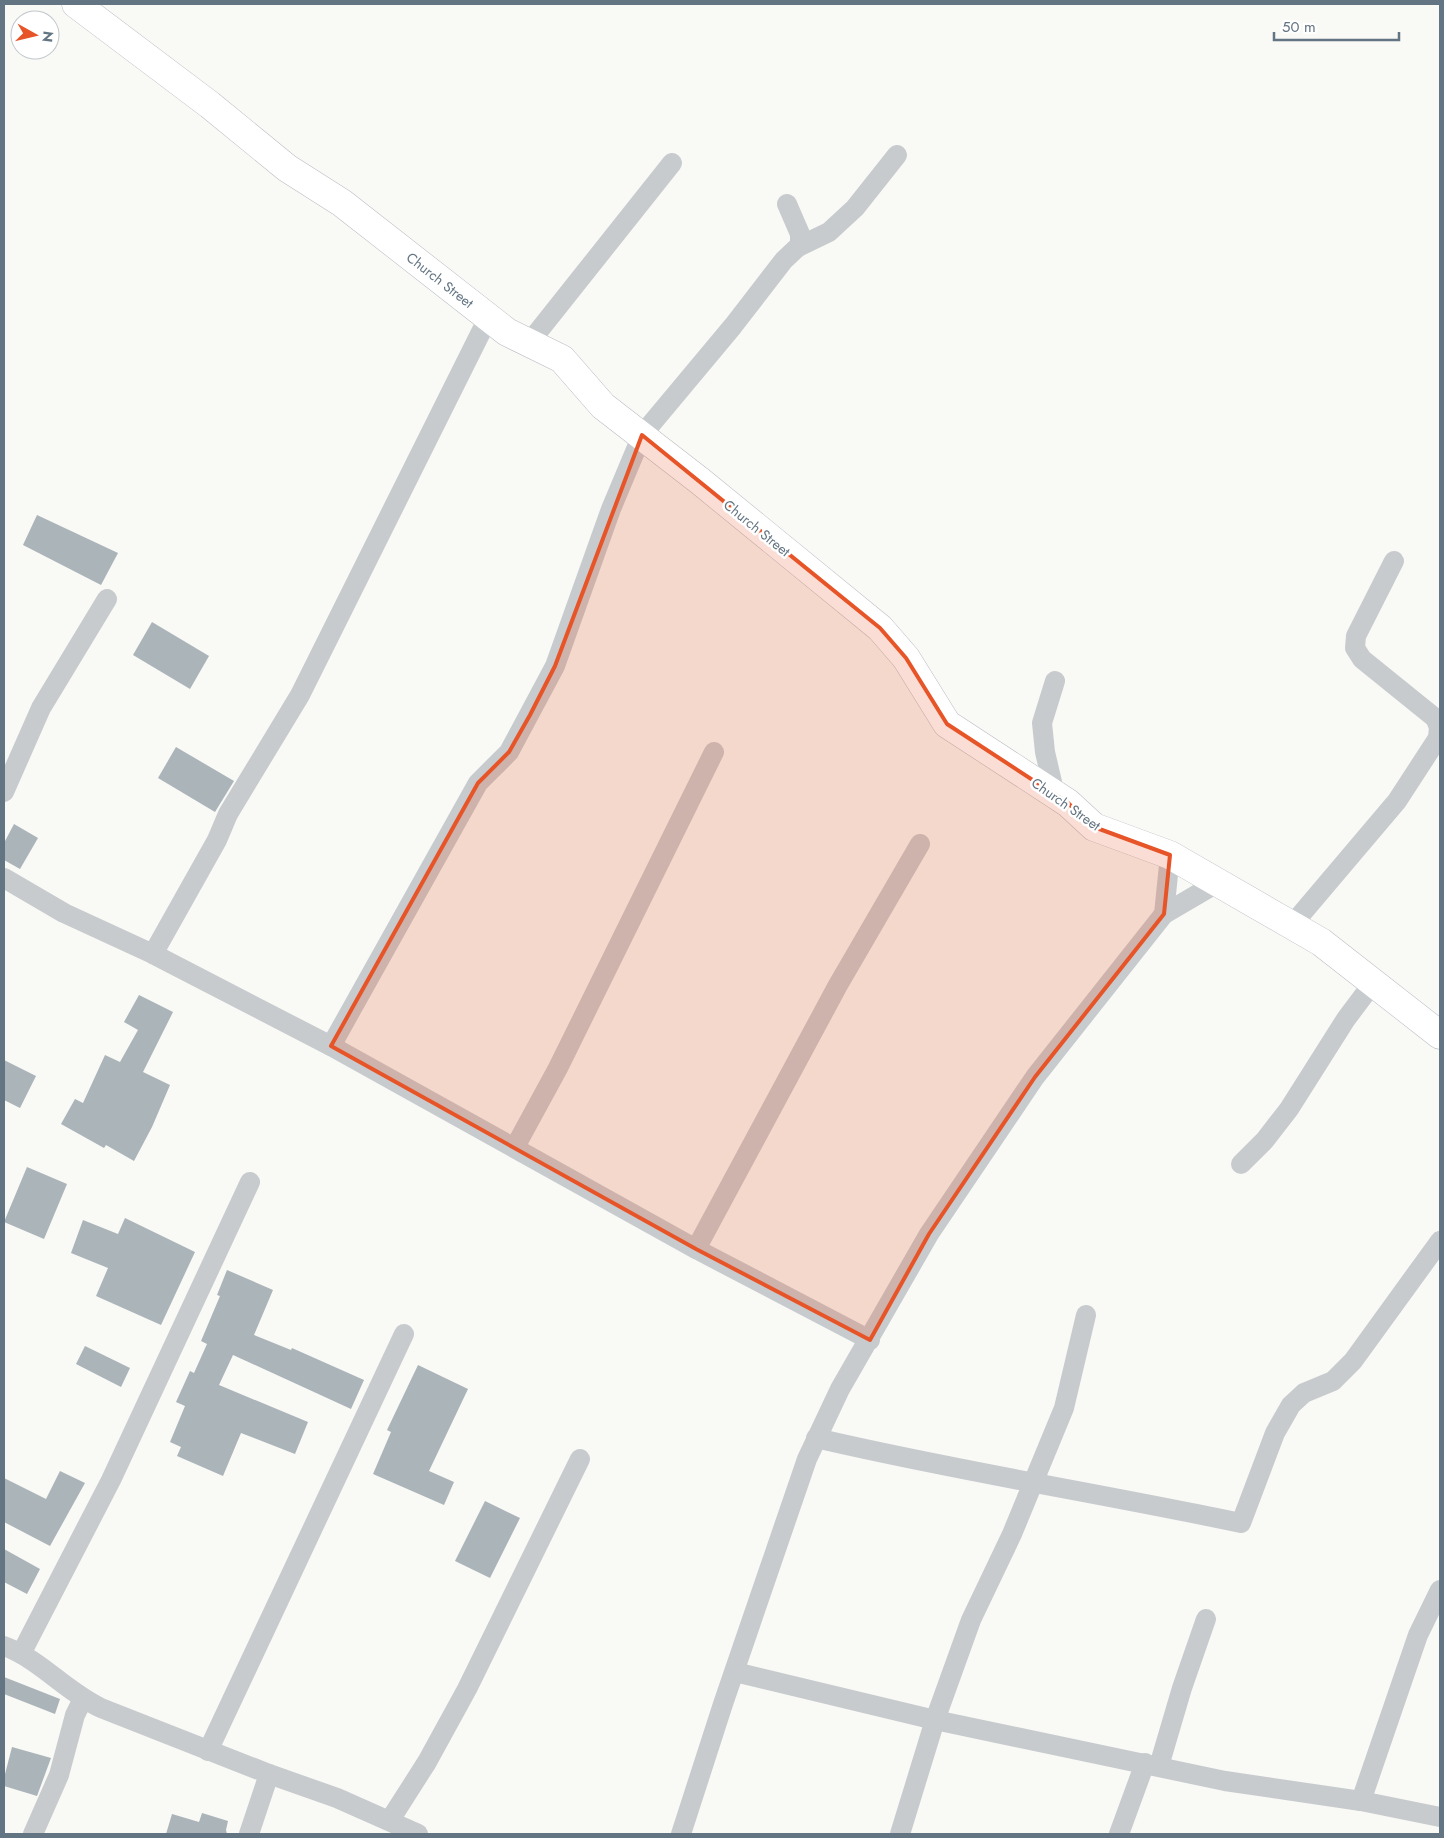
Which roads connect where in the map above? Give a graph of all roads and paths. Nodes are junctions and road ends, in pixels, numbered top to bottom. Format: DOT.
graph roads {
  1 [pos="76,4"];
  2 [pos="897,155"];
  3 [pos="672,163"];
  4 [pos="787,204"];
  5 [pos="798,247"];
  6 [pos="488,318"];
  7 [pos="529,343"];
  8 [pos="642,436"];
  9 [pos="1394,561"];
  10 [pos="107,599"];
  11 [pos="1055,682"];
  12 [pos="1439,737"];
  13 [pos="714,752"];
  14 [pos="4,792"];
  15 [pos="1055,795"];
  16 [pos="920,844"];
  17 [pos="1170,855"];
  18 [pos="4,878"];
  19 [pos="1217,883"];
  20 [pos="1164,914"];
  21 [pos="1292,925"];
  22 [pos="154,954"];
  23 [pos="1373,983"];
  24 [pos="1440,1035"];
  25 [pos="331,1046"];
  26 [pos="515,1147"];
  27 [pos="1241,1164"];
  28 [pos="250,1182"];
  29 [pos="1440,1241"];
  30 [pos="696,1248"];
  31 [pos="1086,1315"];
  32 [pos="404,1334"];
  33 [pos="870,1340"];
  34 [pos="816,1438"];
  35 [pos="580,1459"];
  36 [pos="1033,1481"];
  37 [pos="1440,1590"];
  38 [pos="1206,1619"];
  39 [pos="13,1649"];
  40 [pos="735,1672"];
  41 [pos="83,1699"];
  42 [pos="935,1720"];
  43 [pos="208,1751"];
  44 [pos="1152,1764"];
  45 [pos="269,1774"];
  46 [pos="1362,1801"];
  47 [pos="1440,1817"];
  48 [pos="390,1820"];
  49 [pos="33,1834"];
  50 [pos="250,1834"];
  51 [pos="418,1834"];
  52 [pos="681,1834"];
  53 [pos="900,1834"];
  54 [pos="1120,1834"];
  1 -- 6 [label="street, Church Street"];
  2 -- 5 [label="street"];
  3 -- 7 [label="street"];
  4 -- 5 [label="street"];
  5 -- 8 [label="street"];
  6 -- 7 [label="street, Church Street"];
  6 -- 22 [label="street"];
  7 -- 8 [label="street, Church Street"];
  8 -- 15 [label="street, Church Street"];
  8 -- 25 [label="street"];
  9 -- 12 [label="street"];
  10 -- 14 [label="street"];
  11 -- 15 [label="street"];
  12 -- 21 [label="street"];
  13 -- 26 [label="street"];
  15 -- 17 [label="street, Church Street"];
  16 -- 30 [label="street"];
  17 -- 19 [label="street, Church Street"];
  17 -- 20 [label="street"];
  18 -- 22 [label="street"];
  19 -- 20 [label="street"];
  19 -- 21 [label="street, Church Street"];
  20 -- 33 [label="street"];
  21 -- 23 [label="street, Church Street"];
  22 -- 25 [label="street"];
  23 -- 24 [label="street, Church Street"];
  23 -- 27 [label="street"];
  25 -- 26 [label="street"];
  26 -- 30 [label="street"];
  28 -- 39 [label="street"];
  29 -- 36 [label="street"];
  30 -- 33 [label="street"];
  31 -- 36 [label="street"];
  32 -- 43 [label="street"];
  33 -- 34 [label="street"];
  34 -- 36 [label="street"];
  34 -- 40 [label="street"];
  35 -- 48 [label="street"];
  36 -- 42 [label="street"];
  37 -- 46 [label="street"];
  38 -- 44 [label="street"];
  39 -- 41 [label="street"];
  40 -- 42 [label="street"];
  40 -- 52 [label="street"];
  41 -- 43 [label="street"];
  41 -- 49 [label="street"];
  42 -- 44 [label="street"];
  42 -- 53 [label="street"];
  43 -- 45 [label="street"];
  44 -- 46 [label="street"];
  44 -- 54 [label="street"];
  45 -- 48 [label="street"];
  45 -- 50 [label="street"];
  46 -- 47 [label="street"];
  48 -- 51 [label="street"];
}
